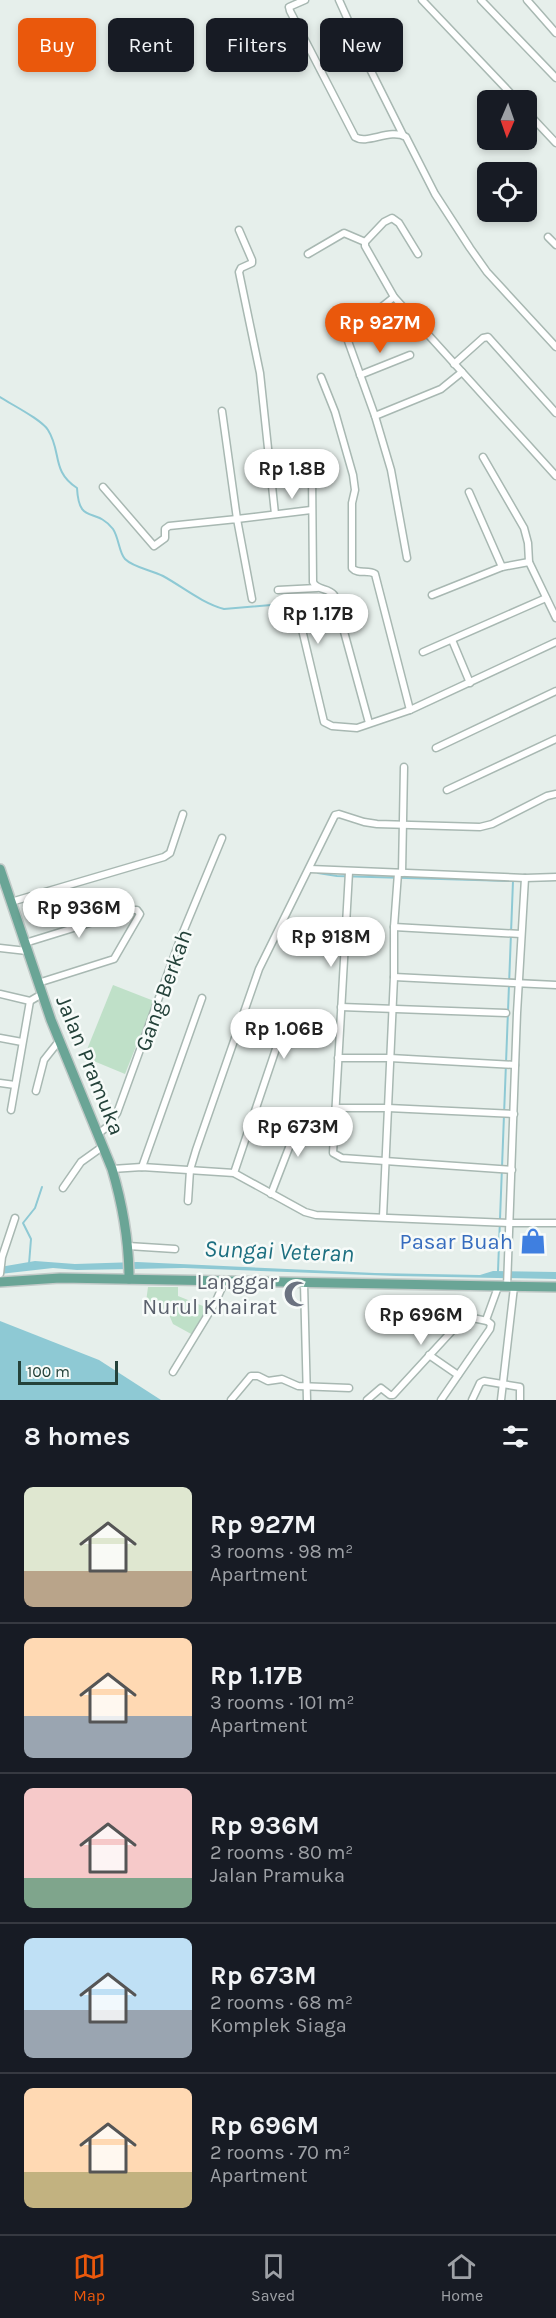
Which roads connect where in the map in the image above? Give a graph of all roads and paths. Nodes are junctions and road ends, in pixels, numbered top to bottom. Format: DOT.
graph roads {
  1 [pos="305,0"];
  2 [pos="339,0"];
  3 [pos="422,0"];
  4 [pos="481,0"];
  5 [pos="526,0"];
  6 [pos="556,33"];
  7 [pos="556,78"];
  8 [pos="507,90"];
  9 [pos="537,123"];
  10 [pos="400,134"];
  11 [pos="556,143"];
  12 [pos="240,230"];
  13 [pos="548,237"];
  14 [pos="365,242"];
  15 [pos="556,245"];
  16 [pos="308,254"];
  17 [pos="418,254"];
  18 [pos="394,297"];
  19 [pos="556,346"];
  20 [pos="410,355"];
  21 [pos="454,364"];
  22 [pos="462,372"];
  23 [pos="360,375"];
  24 [pos="321,377"];
  25 [pos="222,411"];
  26 [pos="556,413"];
  27 [pos="375,416"];
  28 [pos="483,457"];
  29 [pos="312,472"];
  30 [pos="556,476"];
  31 [pos="104,487"];
  32 [pos="469,492"];
  33 [pos="311,510"];
  34 [pos="275,514"];
  35 [pos="237,519"];
  36 [pos="407,558"];
  37 [pos="529,562"];
  38 [pos="502,567"];
  39 [pos="317,588"];
  40 [pos="278,590"];
  41 [pos="432,595"];
  42 [pos="546,598"];
  43 [pos="252,599"];
  44 [pos="556,618"];
  45 [pos="300,621"];
  46 [pos="452,640"];
  47 [pos="556,642"];
  48 [pos="423,652"];
  49 [pos="470,683"];
  50 [pos="556,691"];
  51 [pos="410,710"];
  52 [pos="369,723"];
  53 [pos="556,739"];
  54 [pos="436,748"];
  55 [pos="404,767"];
  56 [pos="447,790"];
  57 [pos="556,794"];
  58 [pos="183,814"];
  59 [pos="403,825"];
  60 [pos="222,838"];
  61 [pos="0,868"];
  62 [pos="310,869"];
  63 [pos="349,875"];
  64 [pos="399,875"];
  65 [pos="556,877"];
  66 [pos="524,880"];
  67 [pos="11,902"];
  68 [pos="394,927"];
  69 [pos="518,934"];
  70 [pos="26,947"];
  71 [pos="0,948"];
  72 [pos="394,977"];
  73 [pos="512,982"];
  74 [pos="38,983"];
  75 [pos="556,985"];
  76 [pos="0,994"];
  77 [pos="42,994"];
  78 [pos="202,998"];
  79 [pos="30,1001"];
  80 [pos="341,1007"];
  81 [pos="392,1009"];
  82 [pos="506,1013"];
  83 [pos="282,1030"];
  84 [pos="0,1038"];
  85 [pos="59,1041"];
  86 [pos="21,1042"];
  87 [pos="338,1058"];
  88 [pos="390,1058"];
  89 [pos="509,1065"];
  90 [pos="0,1083"];
  91 [pos="15,1085"];
  92 [pos="36,1090"];
  93 [pos="336,1108"];
  94 [pos="388,1108"];
  95 [pos="11,1110"];
  96 [pos="302,1114"];
  97 [pos="511,1114"];
  98 [pos="97,1136"];
  99 [pos="102,1147"];
  100 [pos="385,1161"];
  101 [pos="142,1167"];
  102 [pos="112,1169"];
  103 [pos="505,1169"];
  104 [pos="190,1170"];
  105 [pos="234,1173"];
  106 [pos="63,1188"];
  107 [pos="271,1194"];
  108 [pos="188,1201"];
  109 [pos="383,1217"];
  110 [pos="15,1218"];
  111 [pos="506,1223"];
  112 [pos="556,1223"];
  113 [pos="128,1246"];
  114 [pos="175,1249"];
  115 [pos="0,1262"];
  116 [pos="129,1269"];
  117 [pos="0,1274"];
  118 [pos="225,1281"];
  119 [pos="0,1282"];
  120 [pos="304,1283"];
  121 [pos="507,1285"];
  122 [pos="556,1287"];
  123 [pos="487,1321"];
  124 [pos="429,1355"];
  125 [pos="173,1372"];
  126 [pos="458,1375"];
  127 [pos="502,1385"];
  128 [pos="307,1386"];
  129 [pos="350,1388"];
  130 [pos="392,1398"];
  131 [pos="231,1400"];
  132 [pos="307,1400"];
  133 [pos="367,1400"];
  134 [pos="441,1400"];
  135 [pos="472,1400"];
  136 [pos="501,1400"];
  137 [pos="520,1400"];
  1 -- 10 [label="street"];
  2 -- 10 [label="street"];
  3 -- 8 [label="street"];
  4 -- 7 [label="street"];
  5 -- 6 [label="street"];
  9 -- 11 [label="street"];
  10 -- 19 [label="street"];
  12 -- 34 [label="street"];
  13 -- 15 [label="street"];
  14 -- 16 [label="street"];
  14 -- 17 [label="street"];
  14 -- 18 [label="street"];
  18 -- 21 [label="street"];
  18 -- 23 [label="street"];
  20 -- 23 [label="street"];
  21 -- 22 [label="street"];
  21 -- 26 [label="street"];
  22 -- 27 [label="street"];
  22 -- 30 [label="street"];
  23 -- 27 [label="street"];
  24 -- 51 [label="street"];
  25 -- 35 [label="street"];
  27 -- 36 [label="street"];
  28 -- 37 [label="street"];
  29 -- 33 [label="street"];
  31 -- 35 [label="street"];
  32 -- 38 [label="street"];
  33 -- 34 [label="street"];
  33 -- 39 [label="street"];
  34 -- 35 [label="street"];
  35 -- 43 [label="street"];
  37 -- 38 [label="street"];
  37 -- 42 [label="street"];
  38 -- 41 [label="street"];
  39 -- 40 [label="street"];
  39 -- 52 [label="street"];
  42 -- 44 [label="street"];
  42 -- 46 [label="street"];
  45 -- 52 [label="street"];
  46 -- 48 [label="street"];
  46 -- 49 [label="street"];
  47 -- 49 [label="street"];
  49 -- 51 [label="street"];
  50 -- 54 [label="street"];
  51 -- 52 [label="street"];
  53 -- 56 [label="street"];
  55 -- 59 [label="street"];
  57 -- 59 [label="street"];
  58 -- 67 [label="street"];
  59 -- 62 [label="street"];
  59 -- 64 [label="street"];
  60 -- 98 [label="street, Gang Berkah"];
  61 -- 67 [label="main road, Jalan Pramuka"];
  62 -- 63 [label="street"];
  62 -- 104 [label="street"];
  63 -- 64 [label="street"];
  63 -- 80 [label="street"];
  64 -- 66 [label="street"];
  64 -- 68 [label="street"];
  65 -- 66 [label="street"];
  66 -- 69 [label="street"];
  67 -- 70 [label="main road, Jalan Pramuka"];
  68 -- 69 [label="street"];
  68 -- 72 [label="street"];
  69 -- 73 [label="street"];
  70 -- 71 [label="street"];
  70 -- 74 [label="main road, Jalan Pramuka"];
  70 -- 74 [label="street"];
  72 -- 73 [label="street"];
  72 -- 81 [label="street"];
  73 -- 75 [label="street"];
  73 -- 89 [label="street"];
  74 -- 77 [label="main road, Jalan Pramuka"];
  76 -- 79 [label="street"];
  77 -- 79 [label="street"];
  77 -- 85 [label="main road, Jalan Pramuka"];
  78 -- 101 [label="street"];
  79 -- 86 [label="street"];
  80 -- 81 [label="street"];
  80 -- 87 [label="street"];
  81 -- 82 [label="street"];
  81 -- 88 [label="street"];
  83 -- 105 [label="street"];
  84 -- 86 [label="street"];
  85 -- 92 [label="street"];
  85 -- 98 [label="main road, Jalan Pramuka"];
  86 -- 91 [label="street"];
  87 -- 88 [label="street"];
  87 -- 93 [label="street"];
  88 -- 89 [label="street"];
  88 -- 94 [label="street"];
  89 -- 97 [label="street"];
  90 -- 91 [label="street"];
  91 -- 95 [label="street"];
  93 -- 94 [label="street"];
  93 -- 100 [label="street"];
  94 -- 97 [label="street"];
  94 -- 100 [label="street"];
  96 -- 107 [label="street"];
  97 -- 103 [label="street"];
  98 -- 99 [label="main road, Jalan Pramuka"];
  99 -- 102 [label="main road, Jalan Pramuka"];
  99 -- 106 [label="street"];
  100 -- 103 [label="street"];
  100 -- 109 [label="street"];
  101 -- 102 [label="street"];
  101 -- 104 [label="street"];
  102 -- 113 [label="main road, Jalan Pramuka"];
  103 -- 111 [label="street"];
  104 -- 105 [label="street"];
  104 -- 108 [label="street"];
  105 -- 107 [label="street"];
  107 -- 109 [label="street"];
  109 -- 111 [label="street"];
  110 -- 115 [label="street"];
  111 -- 112 [label="street"];
  111 -- 121 [label="street"];
  113 -- 114 [label="street"];
  113 -- 116 [label="main road, Jalan Pramuka"];
  115 -- 117 [label="street"];
  116 -- 118 [label="main road"];
  116 -- 119 [label="main road"];
  118 -- 120 [label="main road"];
  118 -- 125 [label="street"];
  120 -- 121 [label="main road"];
  120 -- 128 [label="street"];
  121 -- 122 [label="main road"];
  121 -- 123 [label="street"];
  121 -- 127 [label="street"];
  123 -- 124 [label="street"];
  123 -- 126 [label="street"];
  124 -- 126 [label="street"];
  124 -- 130 [label="street"];
  126 -- 134 [label="street"];
  127 -- 135 [label="street"];
  127 -- 136 [label="street"];
  127 -- 137 [label="street"];
  128 -- 129 [label="street"];
  128 -- 131 [label="street"];
  128 -- 132 [label="street"];
  130 -- 133 [label="street"];
}
